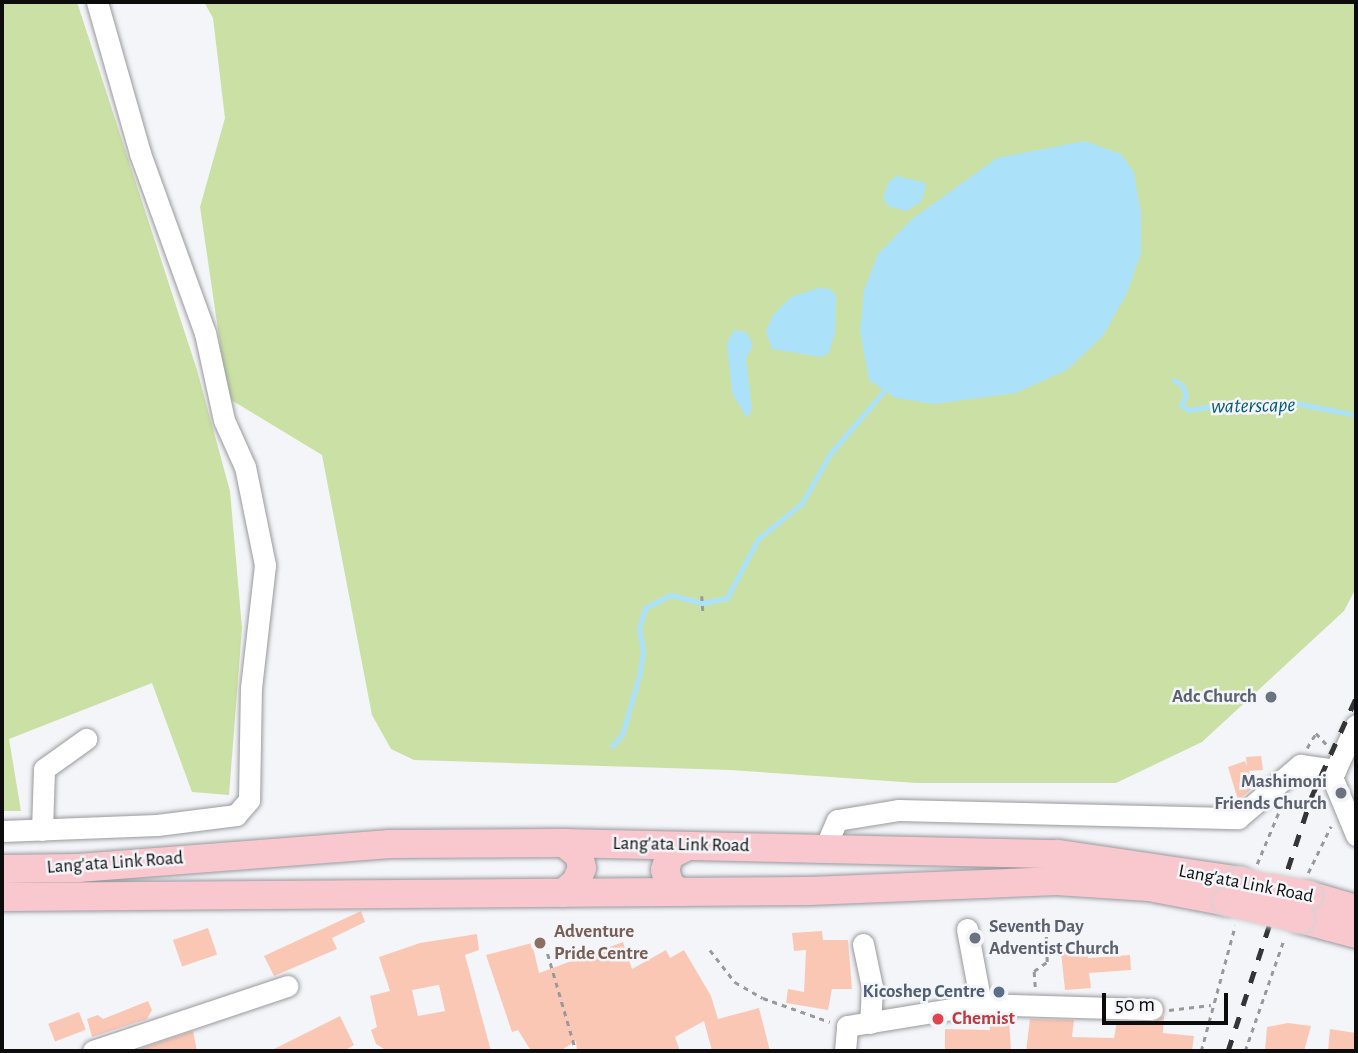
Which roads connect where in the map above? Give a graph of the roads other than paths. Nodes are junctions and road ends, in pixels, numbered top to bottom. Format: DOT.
graph roads {
  1 [pos="97,2"];
  2 [pos="1356,725"];
  3 [pos="86,739"];
  4 [pos="1342,755"];
  5 [pos="42,830"];
  6 [pos="2,831"];
  7 [pos="1356,835"];
  8 [pos="564,844"];
  9 [pos="688,846"];
  10 [pos="825,848"];
  11 [pos="2,869"];
  12 [pos="681,892"];
  13 [pos="1234,892"];
  14 [pos="563,893"];
  15 [pos="2,897"];
  16 [pos="1304,907"];
  17 [pos="1356,909"];
  18 [pos="967,929"];
  19 [pos="1356,934"];
  20 [pos="863,944"];
  21 [pos="287,986"];
  22 [pos="981,1004"];
  23 [pos="1152,1009"];
  24 [pos="870,1023"];
  25 [pos="93,1051"];
  26 [pos="845,1051"];
  1 -- 5 [label="street"];
  2 -- 4 [label="street"];
  3 -- 5 [label="street"];
  4 -- 7 [label="street"];
  4 -- 10 [label="street"];
  5 -- 6 [label="street"];
  8 -- 9 [label="main road, Lang'ata Link Road"];
  8 -- 11 [label="main road, Lang'ata Link Road"];
  8 -- 14 [label="main road"];
  9 -- 10 [label="main road, Lang'ata Link Road"];
  9 -- 12 [label="main road"];
  10 -- 13 [label="main road, Lang'ata Link Road"];
  12 -- 13 [label="main road, Lang'ata Link Road"];
  12 -- 14 [label="main road, Lang'ata Link Road"];
  13 -- 16 [label="main road, Lang'ata Link Road, bridge"];
  13 -- 16 [label="main road, Lang'ata Link Road, bridge"];
  14 -- 15 [label="main road, Lang'ata Link Road"];
  16 -- 17 [label="main road, Lang'ata Link Road"];
  16 -- 19 [label="main road, Lang'ata Link Road"];
  18 -- 22 [label="street"];
  20 -- 24 [label="street"];
  21 -- 25 [label="street"];
  22 -- 23 [label="street"];
  22 -- 24 [label="street"];
  24 -- 26 [label="street"];
}
